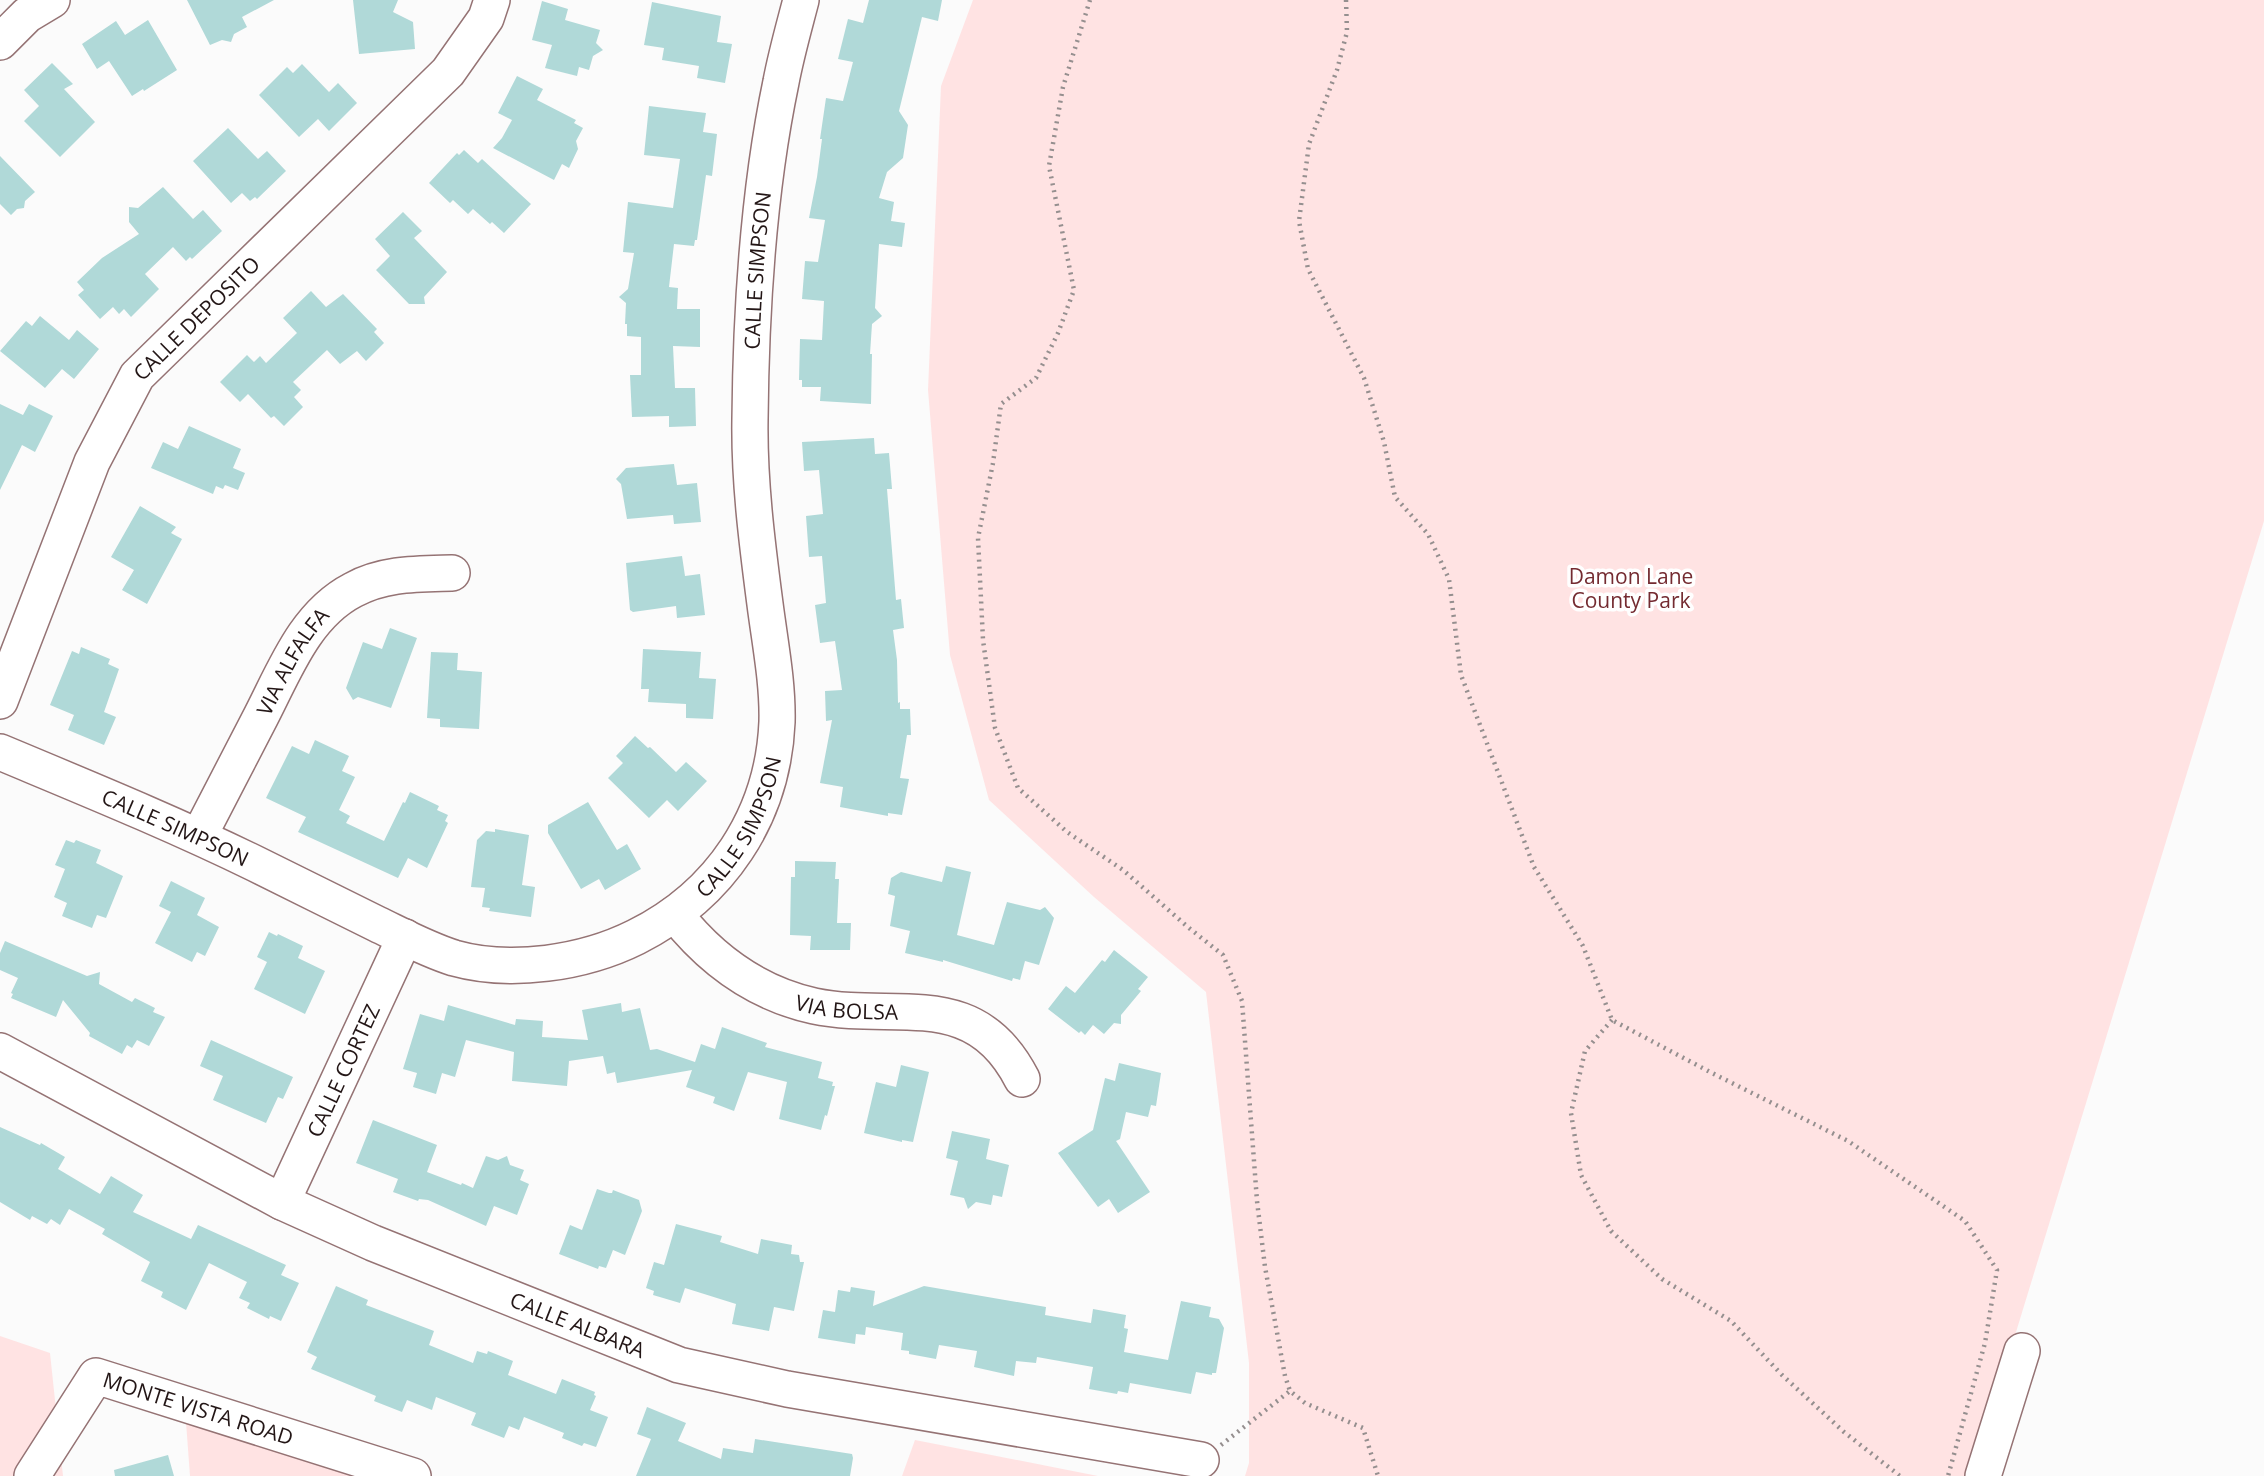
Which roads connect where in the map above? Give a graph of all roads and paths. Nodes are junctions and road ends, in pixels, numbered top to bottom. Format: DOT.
graph roads {
  1 [pos="52,0"];
  2 [pos="492,0"];
  3 [pos="801,0"];
  4 [pos="1090,0"];
  5 [pos="1346,0"];
  6 [pos="0,42"];
  7 [pos="452,573"];
  8 [pos="0,701"];
  9 [pos="0,752"];
  10 [pos="199,836"];
  11 [pos="675,914"];
  12 [pos="405,937"];
  13 [pos="1612,1020"];
  14 [pos="0,1051"];
  15 [pos="1022,1079"];
  16 [pos="282,1202"];
  17 [pos="2022,1351"];
  18 [pos="1290,1391"];
  19 [pos="1202,1460"];
  20 [pos="32,1476"];
  21 [pos="413,1476"];
  22 [pos="1378,1476"];
  23 [pos="1900,1476"];
  24 [pos="1948,1476"];
  25 [pos="1983,1476"];
  1 -- 6 [label="street"];
  2 -- 8 [label="street, CALLE DEPOSITO"];
  3 -- 11 [label="street, CALLE SIMPSON"];
  4 -- 18 [label="path"];
  5 -- 13 [label="path"];
  7 -- 10 [label="street, VIA ALFALFA"];
  9 -- 10 [label="street, CALLE SIMPSON"];
  10 -- 12 [label="street, CALLE SIMPSON"];
  11 -- 12 [label="street, CALLE SIMPSON"];
  11 -- 15 [label="street, VIA BOLSA"];
  12 -- 16 [label="street, CALLE CORTEZ"];
  13 -- 23 [label="path"];
  13 -- 24 [label="path"];
  14 -- 16 [label="street, CALLE ALBARA"];
  16 -- 19 [label="street, CALLE ALBARA"];
  17 -- 25 [label="street"];
  18 -- 19 [label="path"];
  18 -- 22 [label="path"];
  20 -- 21 [label="street, MONTE VISTA ROAD"];
}
